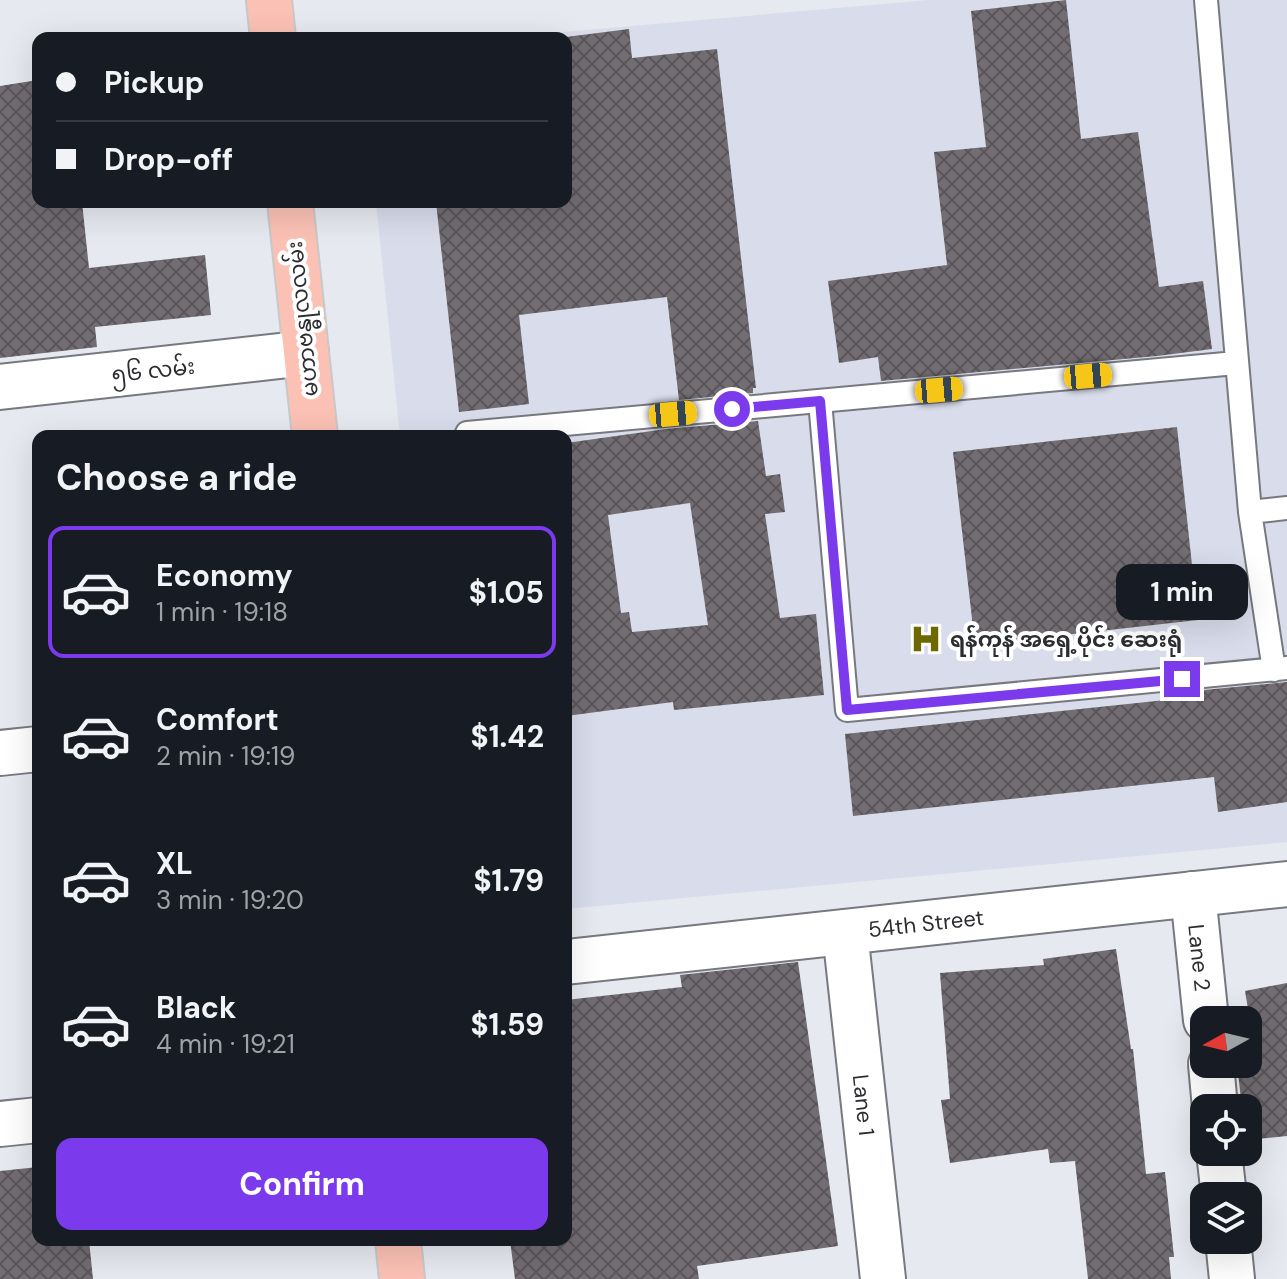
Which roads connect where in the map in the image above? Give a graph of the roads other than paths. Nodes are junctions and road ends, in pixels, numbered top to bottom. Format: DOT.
graph roads {
  1 [pos="269,0"];
  2 [pos="1206,0"];
  3 [pos="272,32"];
  4 [pos="291,208"];
  5 [pos="306,353"];
  6 [pos="1236,363"];
  7 [pos="0,387"];
  8 [pos="820,401"];
  9 [pos="314,430"];
  10 [pos="500,430"];
  11 [pos="1287,508"];
  12 [pos="1250,512"];
  13 [pos="1280,669"];
  14 [pos="32,750"];
  15 [pos="0,753"];
  16 [pos="1287,884"];
  17 [pos="1193,894"];
  18 [pos="845,932"];
  19 [pos="572,961"];
  20 [pos="1205,1006"];
  21 [pos="32,1121"];
  22 [pos="0,1124"];
  23 [pos="399,1246"];
  24 [pos="1229,1254"];
  25 [pos="402,1279"];
  26 [pos="883,1279"];
  27 [pos="1232,1279"];
  1 -- 3 [label="main road"];
  2 -- 6 [label="lane"];
  4 -- 5 [label="main road, မဟာဗန္ဓုလလမ်း"];
  5 -- 7 [label="street, ၅၆ လမ်း"];
  5 -- 9 [label="main road, မဟာဗန္ဓုလလမ်း"];
  6 -- 8 [label="lane"];
  6 -- 12 [label="lane"];
  8 -- 10 [label="lane"];
  8 -- 13 [label="lane"];
  11 -- 12 [label="lane"];
  12 -- 13 [label="lane"];
  14 -- 15 [label="street"];
  16 -- 17 [label="street, 54th Street"];
  17 -- 18 [label="street, 54th Street"];
  17 -- 20 [label="street, Lane 2"];
  18 -- 19 [label="street, 54th Street"];
  18 -- 26 [label="street, Lane 1"];
  21 -- 22 [label="street"];
  23 -- 25 [label="main road"];
  24 -- 27 [label="street"];
}
